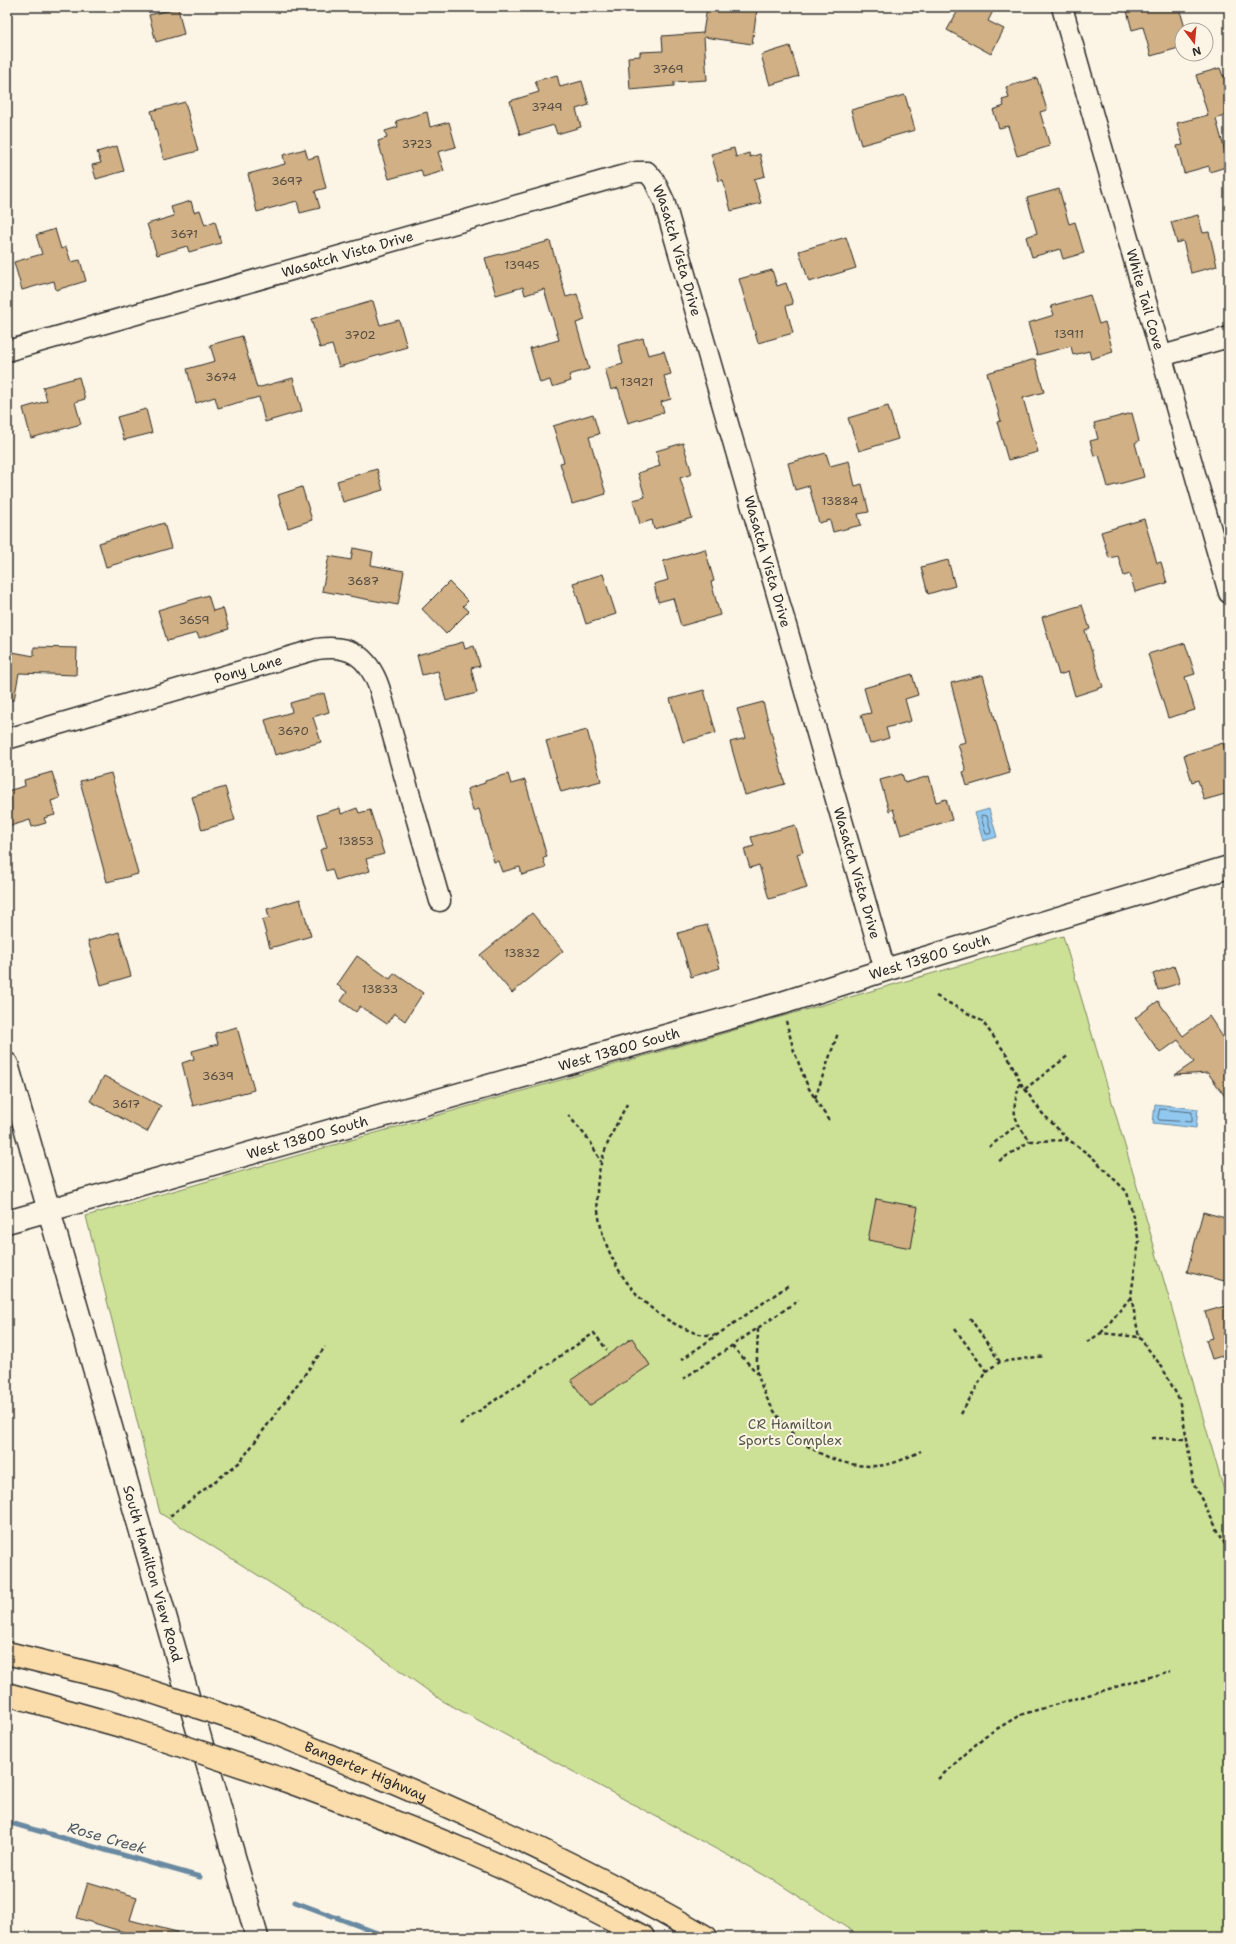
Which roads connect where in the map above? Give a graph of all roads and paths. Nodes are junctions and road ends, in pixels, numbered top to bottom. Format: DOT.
graph roads {
  1 [pos="1062,7"];
  2 [pos="1229,337"];
  3 [pos="7,351"];
  4 [pos="1162,356"];
  5 [pos="1229,593"];
  6 [pos="7,739"];
  7 [pos="1229,867"];
  8 [pos="440,901"];
  9 [pos="885,970"];
  10 [pos="936,996"];
  11 [pos="785,1016"];
  12 [pos="838,1033"];
  13 [pos="1069,1055"];
  14 [pos="7,1064"];
  15 [pos="1020,1083"];
  16 [pos="1025,1089"];
  17 [pos="815,1098"];
  18 [pos="627,1104"];
  19 [pos="568,1115"];
  20 [pos="829,1121"];
  21 [pos="1017,1125"];
  22 [pos="1069,1140"];
  23 [pos="1030,1141"];
  24 [pos="989,1147"];
  25 [pos="999,1161"];
  26 [pos="601,1162"];
  27 [pos="49,1211"];
  28 [pos="7,1222"];
  29 [pos="789,1285"];
  30 [pos="1131,1296"];
  31 [pos="799,1300"];
  32 [pos="970,1318"];
  33 [pos="758,1329"];
  34 [pos="955,1329"];
  35 [pos="1101,1333"];
  36 [pos="717,1335"];
  37 [pos="1139,1337"];
  38 [pos="1087,1342"];
  39 [pos="732,1346"];
  40 [pos="325,1347"];
  41 [pos="607,1350"];
  42 [pos="1045,1356"];
  43 [pos="681,1360"];
  44 [pos="1000,1362"];
  45 [pos="986,1371"];
  46 [pos="759,1375"];
  47 [pos="683,1379"];
  48 [pos="961,1414"];
  49 [pos="460,1424"];
  50 [pos="1152,1438"];
  51 [pos="1187,1439"];
  52 [pos="920,1451"];
  53 [pos="170,1516"];
  54 [pos="1229,1552"];
  55 [pos="7,1653"];
  56 [pos="1170,1671"];
  57 [pos="7,1694"];
  58 [pos="938,1779"];
  59 [pos="257,1937"];
  60 [pos="643,1937"];
  61 [pos="706,1937"];
  1 -- 4 [label="street, White Tail Cove"];
  2 -- 4 [label="street"];
  3 -- 9 [label="street, Wasatch Vista Drive"];
  4 -- 5 [label="street, White Tail Cove"];
  6 -- 8 [label="street, Pony Lane"];
  7 -- 9 [label="street, West 13800 South"];
  9 -- 27 [label="street, West 13800 South"];
  10 -- 15 [label="path"];
  11 -- 17 [label="path"];
  12 -- 17 [label="path"];
  13 -- 16 [label="path"];
  14 -- 27 [label="street, South Hamilton View Road"];
  15 -- 16 [label="path"];
  15 -- 21 [label="path"];
  16 -- 22 [label="path"];
  17 -- 20 [label="path"];
  18 -- 26 [label="path"];
  19 -- 26 [label="path"];
  21 -- 23 [label="path"];
  21 -- 24 [label="path"];
  22 -- 23 [label="path"];
  22 -- 30 [label="path"];
  23 -- 25 [label="path"];
  26 -- 36 [label="path"];
  27 -- 28 [label="street, West 13800 South"];
  27 -- 59 [label="street, South Hamilton View Road"];
  29 -- 36 [label="path"];
  30 -- 35 [label="path"];
  30 -- 37 [label="path"];
  31 -- 33 [label="path"];
  32 -- 44 [label="path"];
  33 -- 39 [label="path"];
  33 -- 46 [label="path"];
  34 -- 45 [label="path"];
  35 -- 37 [label="path"];
  35 -- 38 [label="path"];
  36 -- 43 [label="path"];
  37 -- 51 [label="path"];
  39 -- 46 [label="path"];
  39 -- 47 [label="path"];
  40 -- 53 [label="path"];
  41 -- 49 [label="path"];
  42 -- 44 [label="path"];
  44 -- 45 [label="path"];
  45 -- 48 [label="path"];
  46 -- 52 [label="path"];
  50 -- 51 [label="path"];
  51 -- 54 [label="path"];
  55 -- 61 [label="highway, Bangerter Highway, bridge"];
  56 -- 58 [label="path"];
  57 -- 60 [label="highway, bridge"];
}
